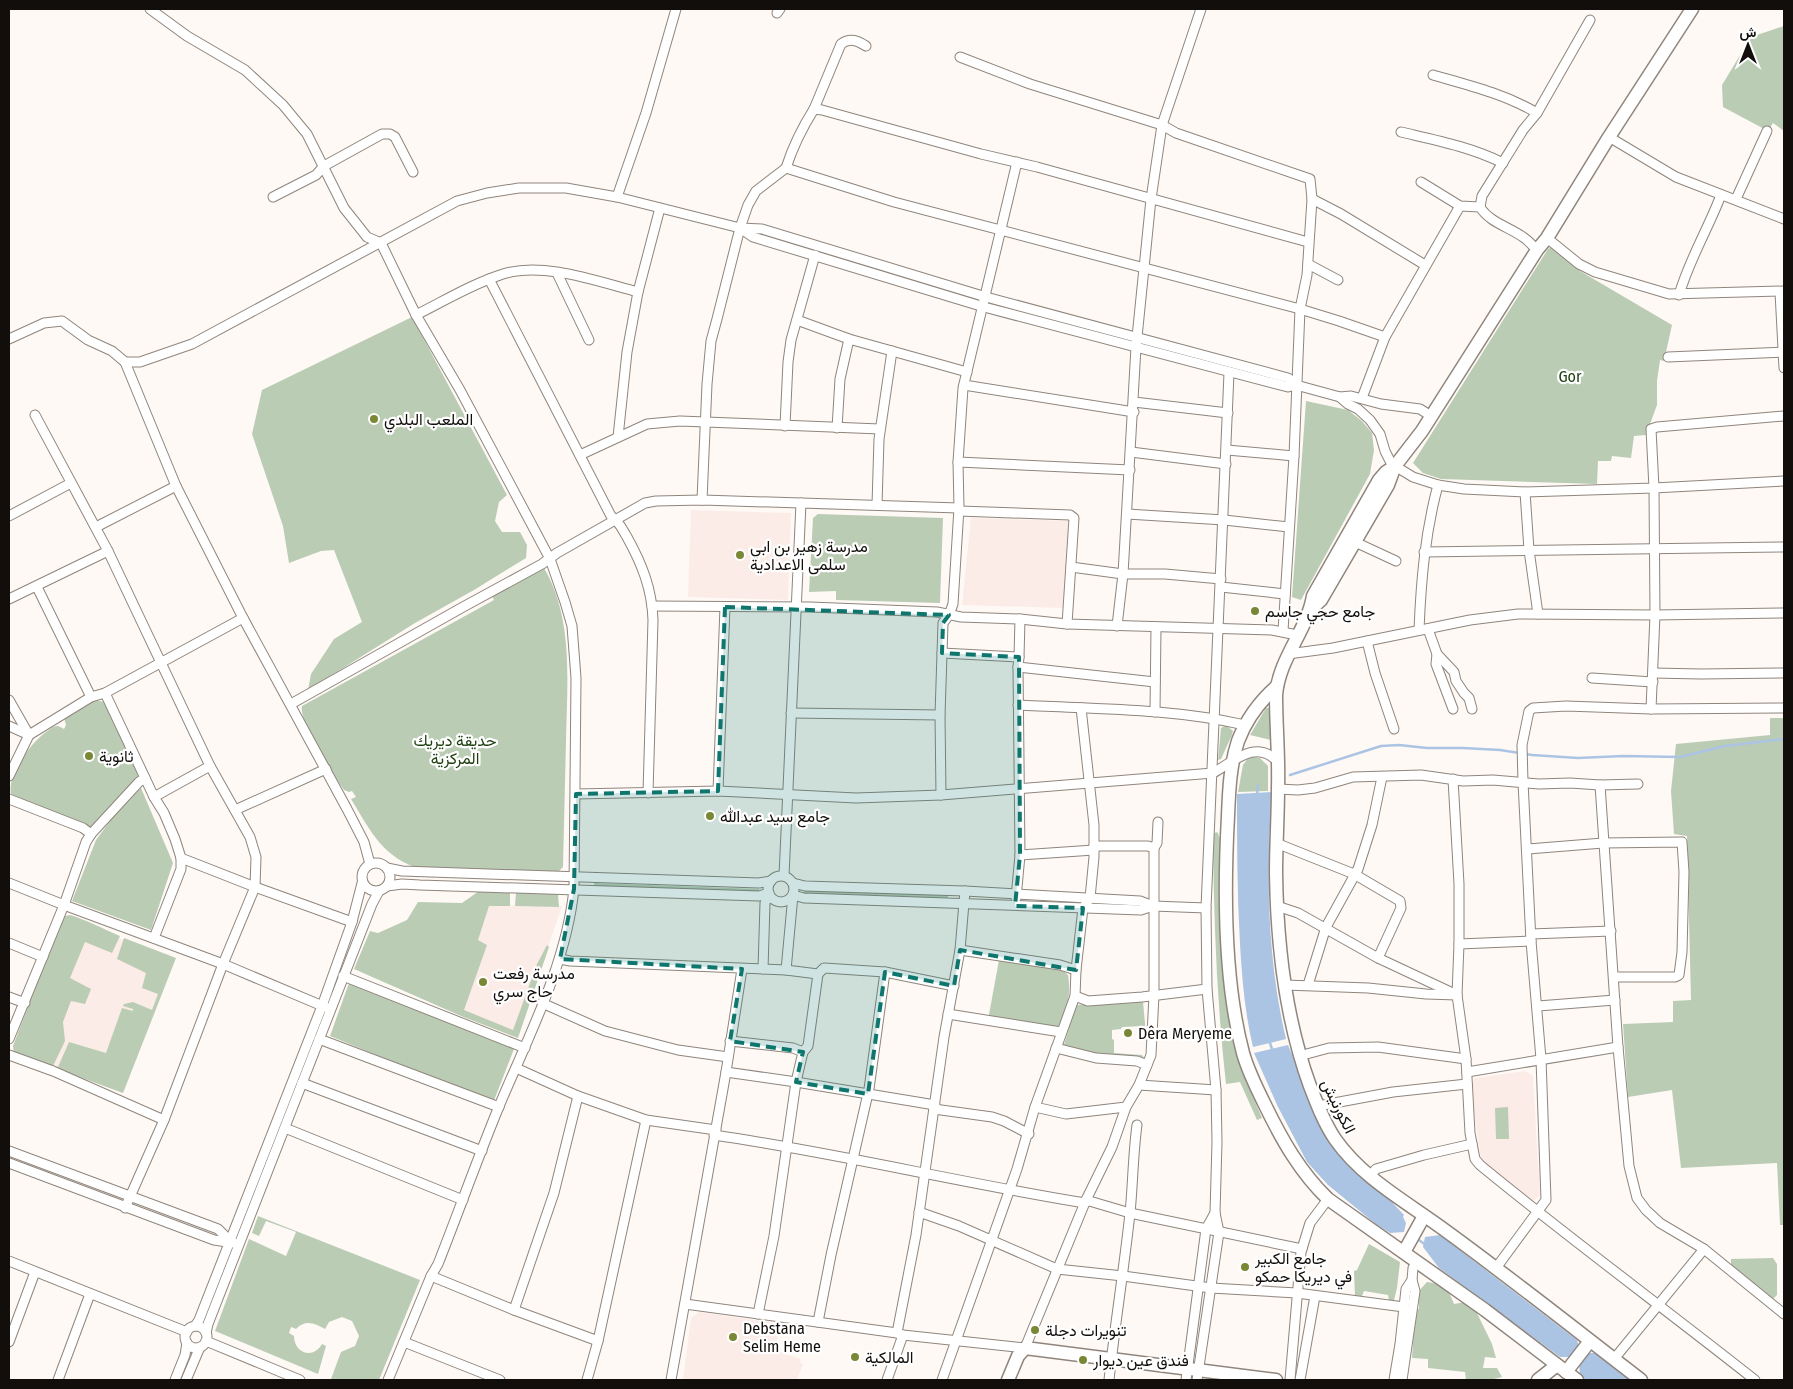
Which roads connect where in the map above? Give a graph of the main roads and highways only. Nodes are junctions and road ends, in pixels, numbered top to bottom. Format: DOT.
graph roads {
  1 [pos="1692,9"];
  2 [pos="1395,466"];
  3 [pos="1310,610"];
  4 [pos="1277,686"];
  5 [pos="1421,1220"];
  6 [pos="1405,1250"];
  7 [pos="1588,1344"];
  8 [pos="1025,1348"];
  9 [pos="1565,1368"];
  10 [pos="1192,1375"];
  11 [pos="1008,1380"];
  12 [pos="1016,1380"];
  13 [pos="1276,1380"];
  14 [pos="1538,1380"];
  15 [pos="1577,1380"];
  16 [pos="1641,1380"];
  1 -- 2 [label="main road"];
  2 -- 3 [label="main road"];
  2 -- 3 [label="main road"];
  3 -- 4 [label="main road"];
  4 -- 5 [label="main road, الكورنيش"];
  4 -- 6 [label="main road"];
  5 -- 6 [label="main road"];
  5 -- 7 [label="main road, الكورنيش"];
  6 -- 9 [label="main road"];
  7 -- 9 [label="main road"];
  7 -- 16 [label="main road, الكورنيش"];
  8 -- 10 [label="main road"];
  8 -- 11 [label="main road"];
  8 -- 12 [label="main road"];
  9 -- 14 [label="main road"];
  9 -- 15 [label="main road"];
  10 -- 13 [label="main road"];
}
